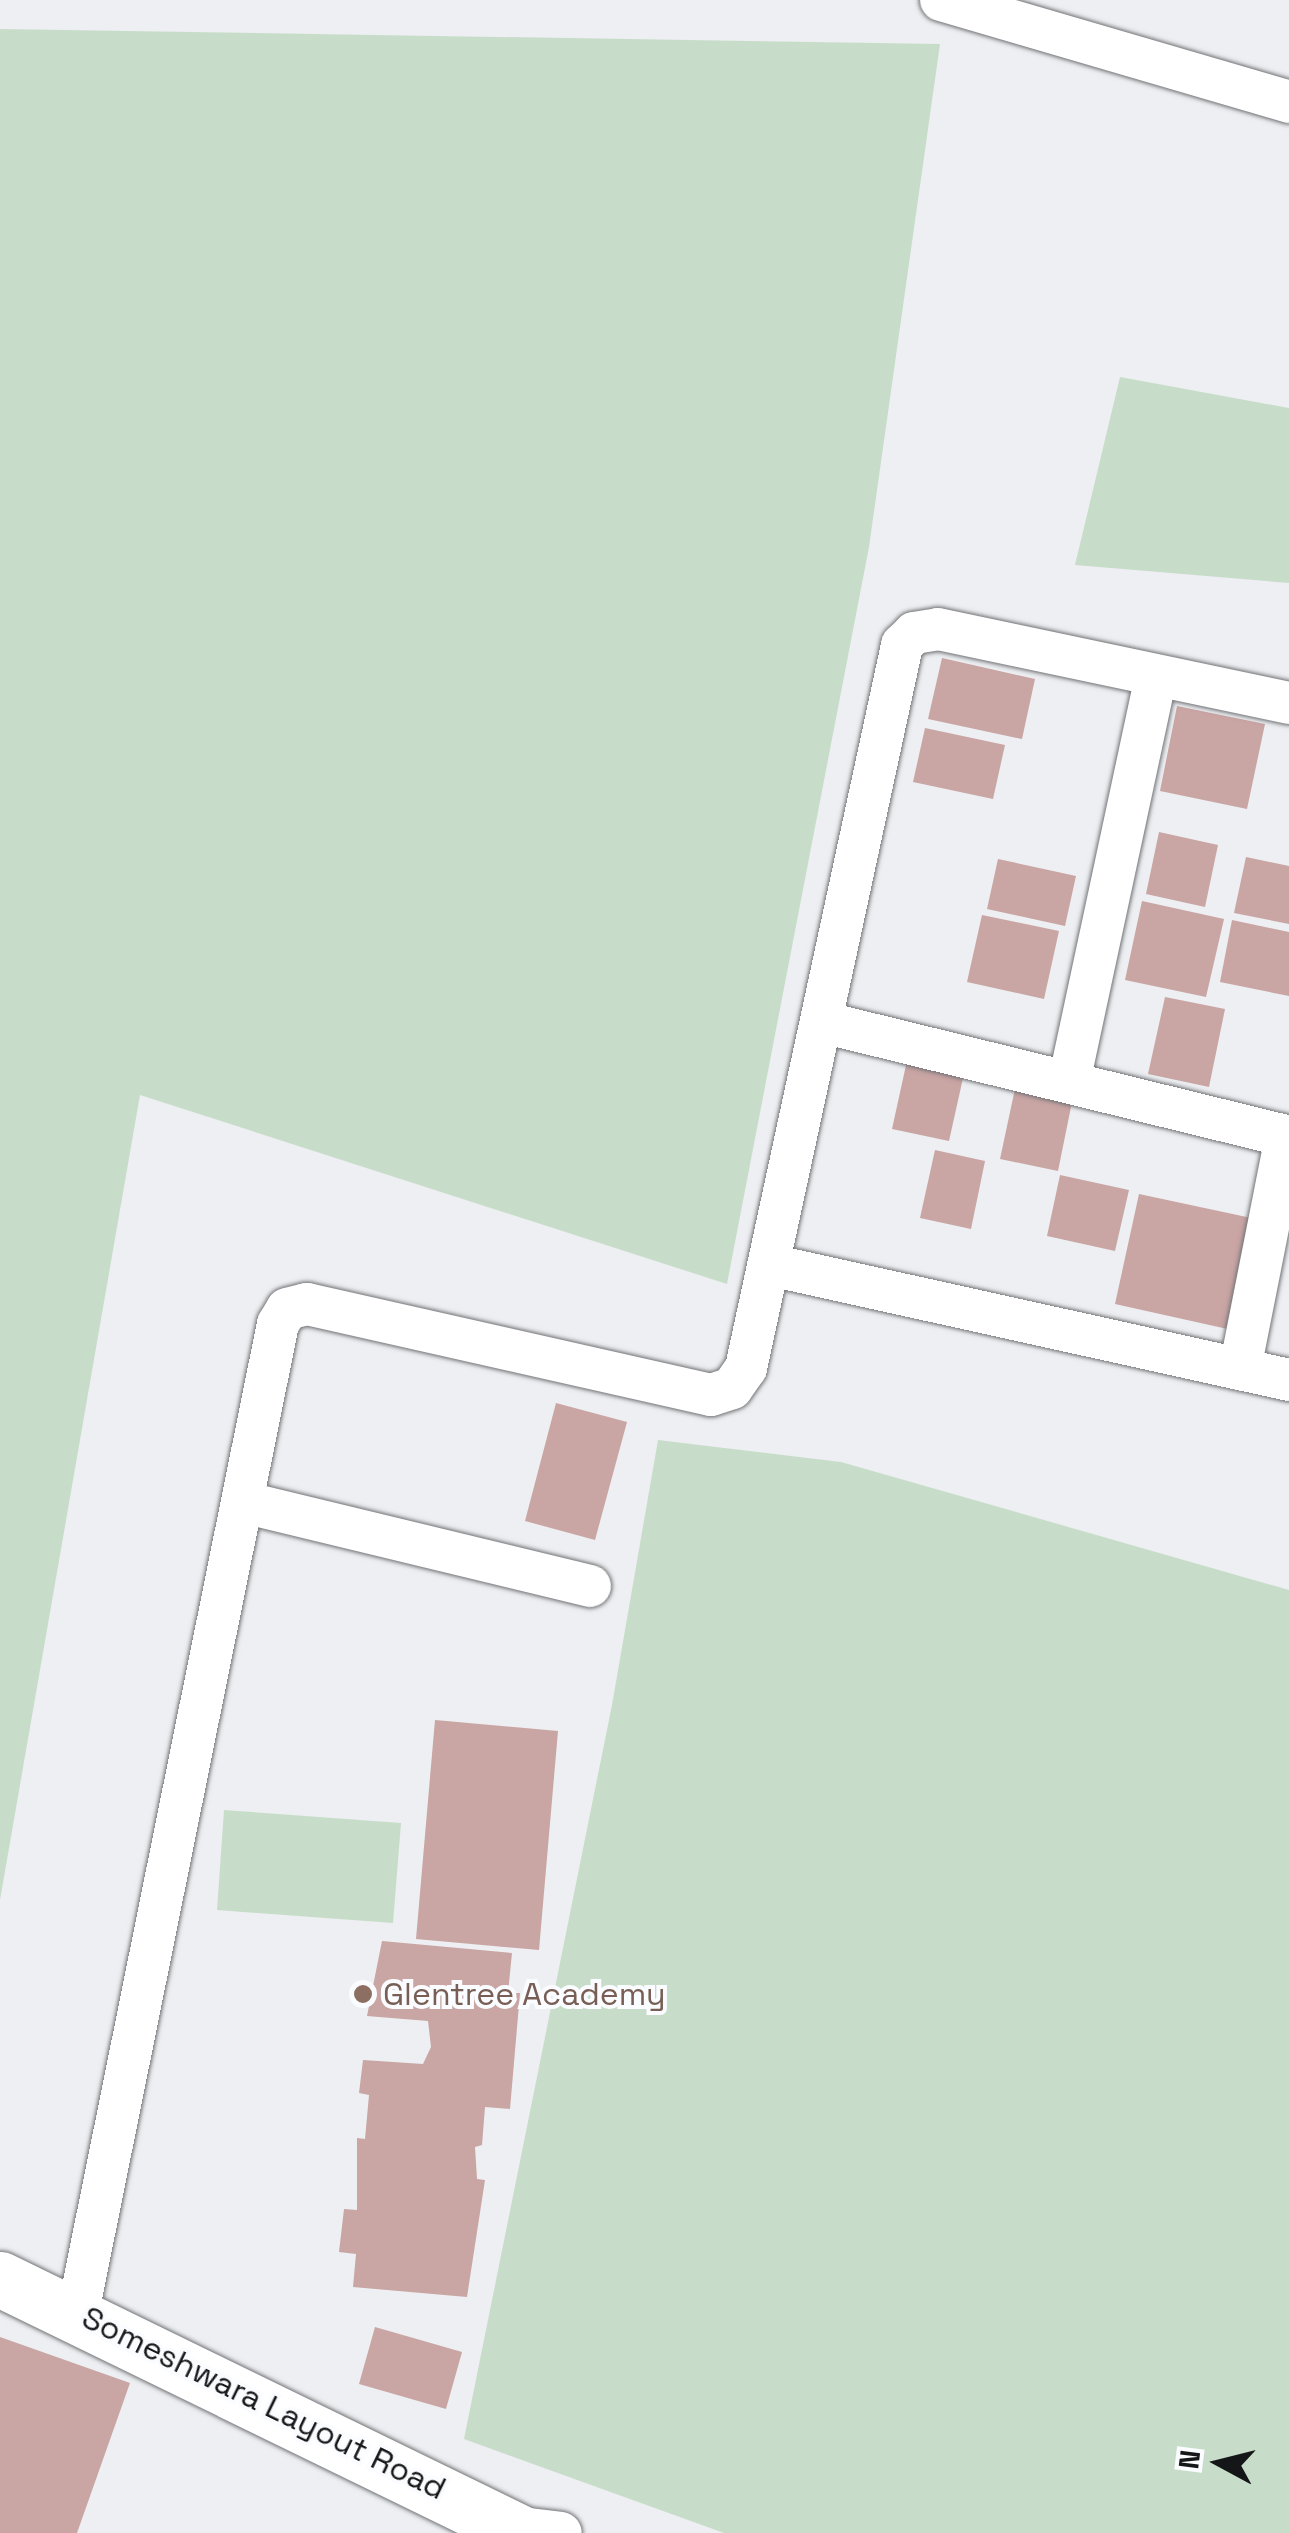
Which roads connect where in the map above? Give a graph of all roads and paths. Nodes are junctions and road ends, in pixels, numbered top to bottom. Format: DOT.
graph roads {
  1 [pos="942,0"];
  2 [pos="1289,102"];
  3 [pos="1156,676"];
  4 [pos="1289,702"];
  5 [pos="822,1022"];
  6 [pos="1069,1082"];
  7 [pos="1288,1136"];
  8 [pos="770,1265"];
  9 [pos="1240,1369"];
  10 [pos="1289,1380"];
  11 [pos="243,1502"];
  12 [pos="590,1586"];
  13 [pos="0,2279"];
  14 [pos="78,2312"];
  15 [pos="534,2531"];
  1 -- 2 [label="street"];
  3 -- 4 [label="street"];
  3 -- 5 [label="street"];
  3 -- 6 [label="street"];
  5 -- 6 [label="street"];
  5 -- 8 [label="street"];
  6 -- 7 [label="street"];
  7 -- 9 [label="street"];
  8 -- 9 [label="street"];
  8 -- 11 [label="street"];
  9 -- 10 [label="street"];
  11 -- 12 [label="street"];
  11 -- 14 [label="street"];
  13 -- 14 [label="street, Someshwara Layout Road"];
  14 -- 15 [label="street, Someshwara Layout Road"];
}
